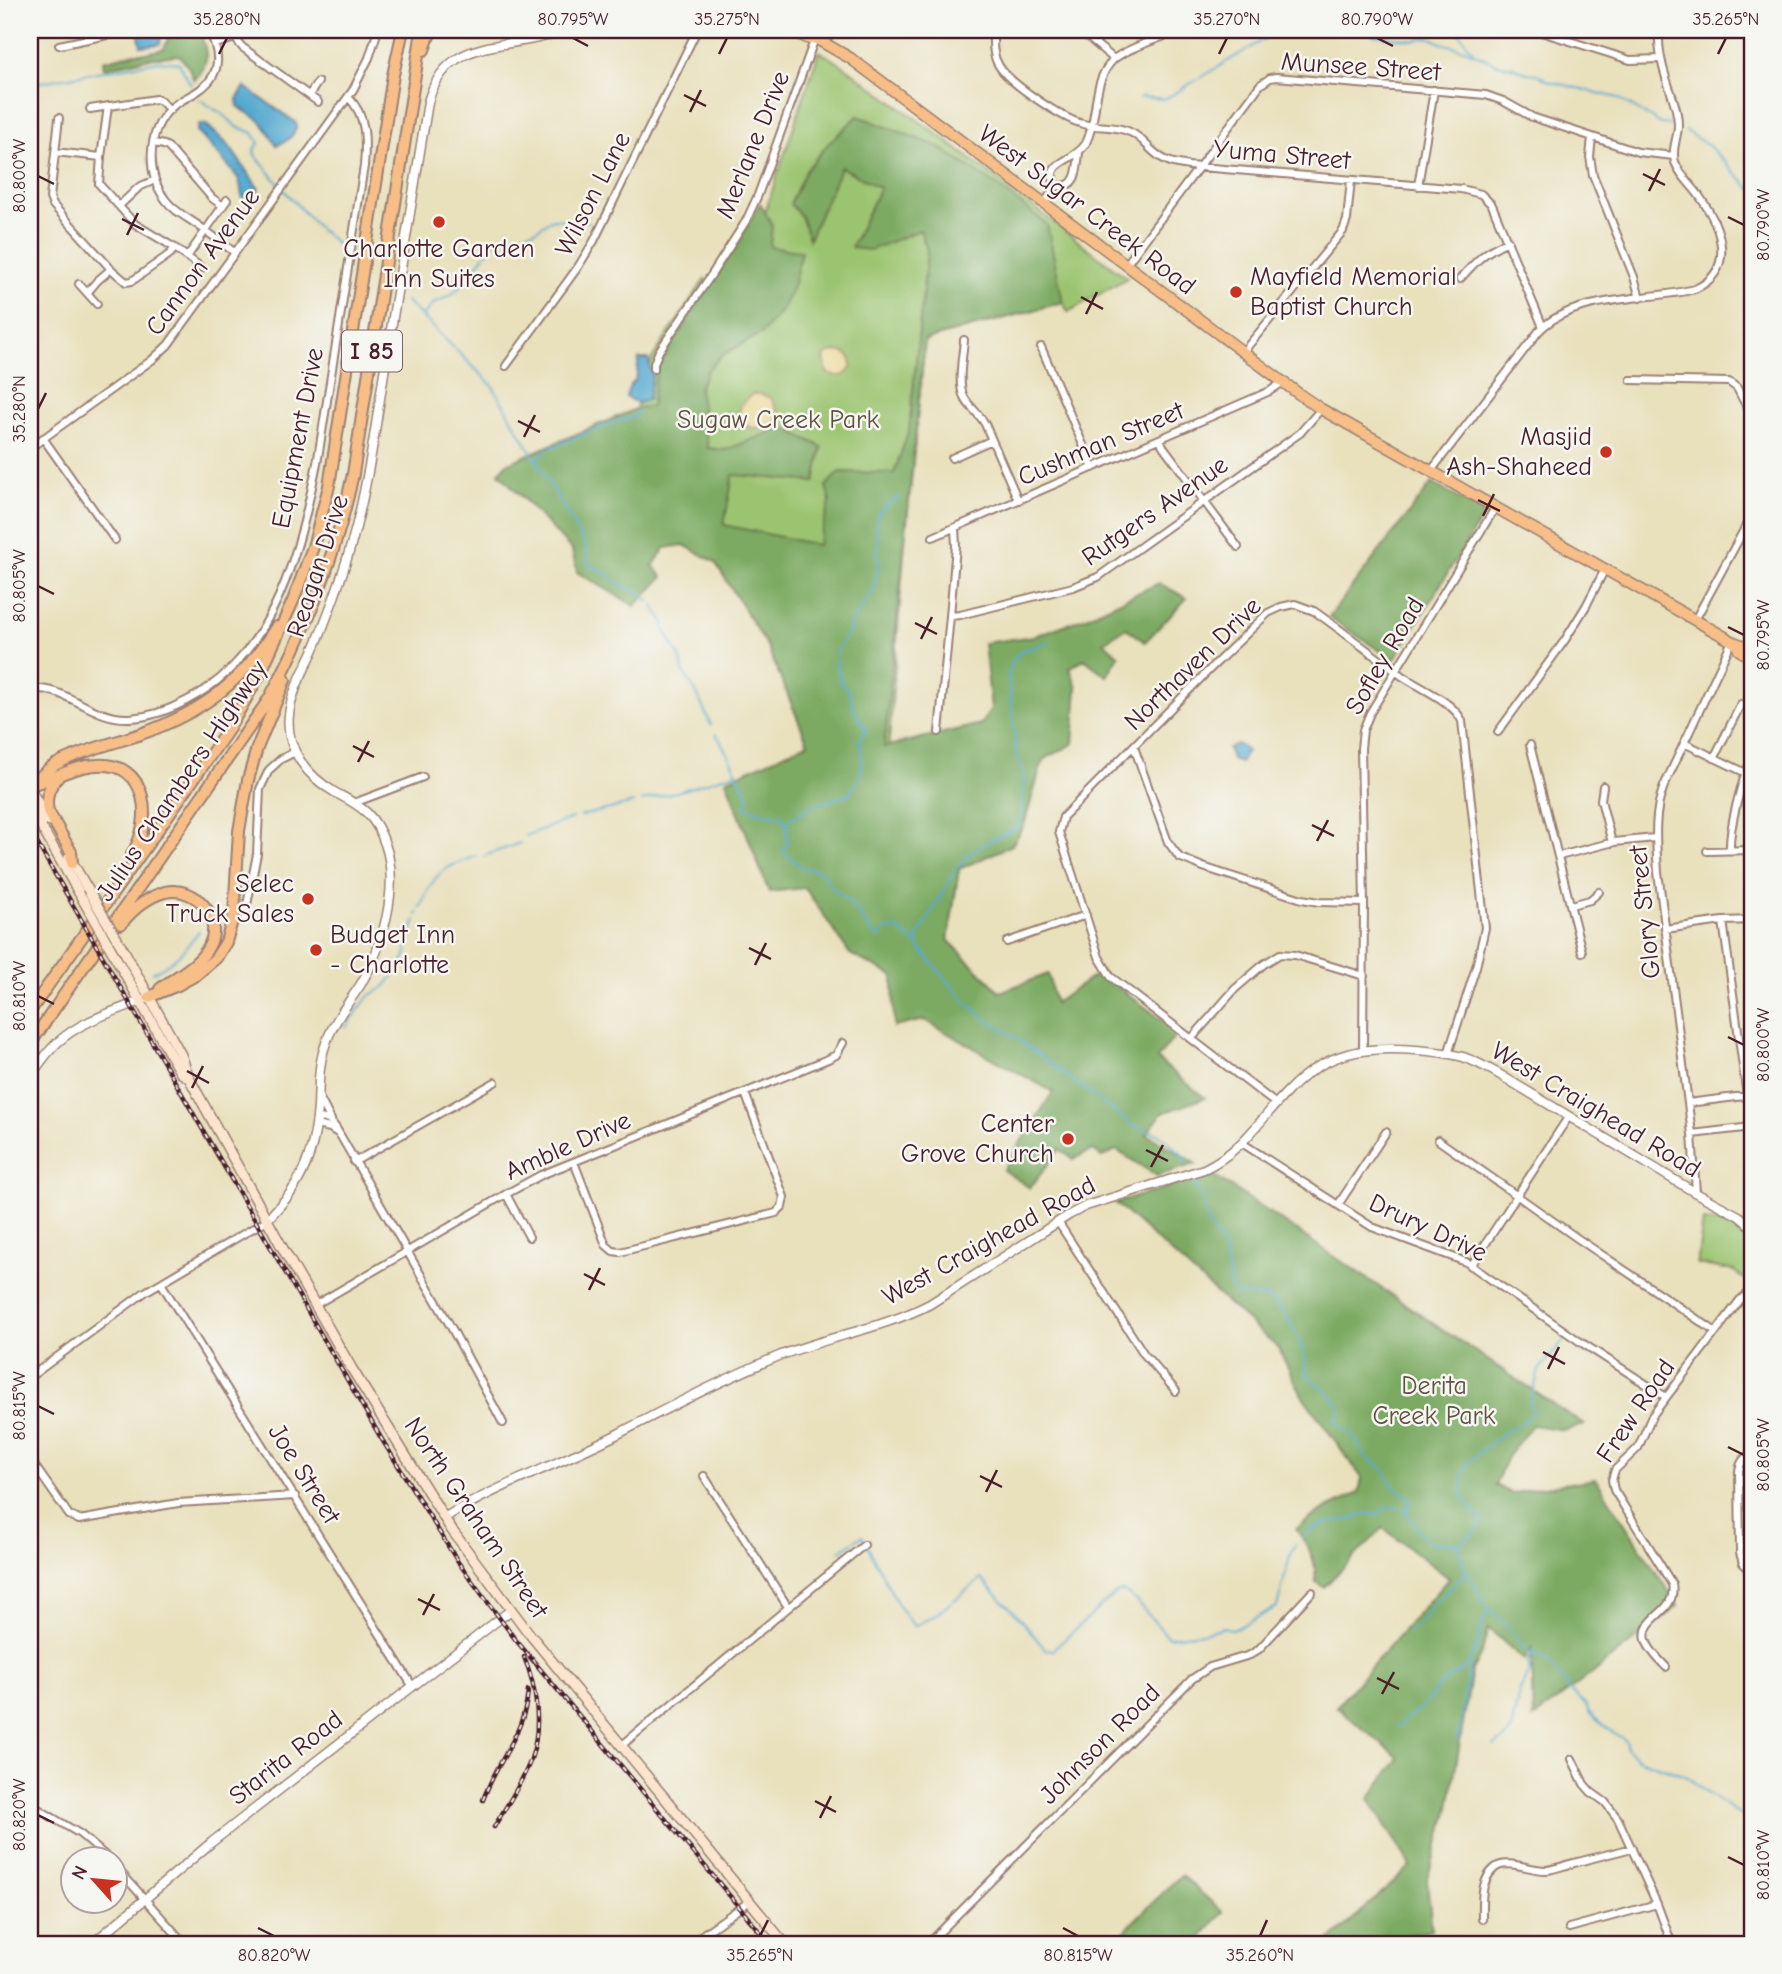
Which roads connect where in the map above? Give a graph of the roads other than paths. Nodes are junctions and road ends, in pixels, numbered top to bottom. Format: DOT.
graph roads {
  1 [pos="209,30"];
  2 [pos="237,30"];
  3 [pos="377,30"];
  4 [pos="397,30"];
  5 [pos="402,30"];
  6 [pos="422,30"];
  7 [pos="431,30"];
  8 [pos="563,30"];
  9 [pos="698,30"];
  10 [pos="790,30"];
  11 [pos="993,30"];
  12 [pos="1079,30"];
  13 [pos="1181,30"];
  14 [pos="1535,30"];
  15 [pos="1659,30"];
  16 [pos="127,32"];
  17 [pos="811,34"];
  18 [pos="235,38"];
  19 [pos="216,44"];
  20 [pos="59,45"];
  21 [pos="1114,59"];
  22 [pos="1661,60"];
  23 [pos="393,75"];
  24 [pos="416,76"];
  25 [pos="318,82"];
  26 [pos="1434,90"];
  27 [pos="309,95"];
  28 [pos="348,97"];
  29 [pos="318,102"];
  30 [pos="108,106"];
  31 [pos="90,109"];
  32 [pos="170,110"];
  33 [pos="59,118"];
  34 [pos="1092,126"];
  35 [pos="1592,137"];
  36 [pos="153,143"];
  37 [pos="55,152"];
  38 [pos="1079,152"];
  39 [pos="1674,156"];
  40 [pos="101,157"];
  41 [pos="1199,167"];
  42 [pos="155,180"];
  43 [pos="1351,180"];
  44 [pos="1056,186"];
  45 [pos="1418,186"];
  46 [pos="1044,204"];
  47 [pos="119,206"];
  48 [pos="206,231"];
  49 [pos="1507,242"];
  50 [pos="174,248"];
  51 [pos="234,252"];
  52 [pos="187,257"];
  53 [pos="1126,265"];
  54 [pos="202,268"];
  55 [pos="111,269"];
  56 [pos="1460,279"];
  57 [pos="79,284"];
  58 [pos="88,293"];
  59 [pos="1640,298"];
  60 [pos="97,304"];
  61 [pos="1543,327"];
  62 [pos="964,340"];
  63 [pos="1041,347"];
  64 [pos="1243,352"];
  65 [pos="506,366"];
  66 [pos="654,369"];
  67 [pos="1631,380"];
  68 [pos="1283,382"];
  69 [pos="1321,409"];
  70 [pos="1752,417"];
  71 [pos="43,438"];
  72 [pos="1160,439"];
  73 [pos="992,440"];
  74 [pos="30,448"];
  75 [pos="952,458"];
  76 [pos="1093,468"];
  77 [pos="1430,471"];
  78 [pos="1018,500"];
  79 [pos="1205,501"];
  80 [pos="1495,508"];
  81 [pos="1752,515"];
  82 [pos="955,528"];
  83 [pos="933,537"];
  84 [pos="115,540"];
  85 [pos="1237,547"];
  86 [pos="1605,569"];
  87 [pos="302,578"];
  88 [pos="950,616"];
  89 [pos="1695,620"];
  90 [pos="1734,642"];
  91 [pos="1752,649"];
  92 [pos="1752,658"];
  93 [pos="288,664"];
  94 [pos="1396,671"];
  95 [pos="30,689"];
  96 [pos="1741,704"];
  97 [pos="939,732"];
  98 [pos="1498,732"];
  99 [pos="1684,743"];
  100 [pos="1530,745"];
  101 [pos="1134,747"];
  102 [pos="295,752"];
  103 [pos="1714,758"];
  104 [pos="1752,761"];
  105 [pos="1746,773"];
  106 [pos="60,775"];
  107 [pos="423,778"];
  108 [pos="1603,786"];
  109 [pos="30,787"];
  110 [pos="354,803"];
  111 [pos="30,807"];
  112 [pos="1655,838"];
  113 [pos="1612,843"];
  114 [pos="1730,850"];
  115 [pos="1752,850"];
  116 [pos="1707,851"];
  117 [pos="1559,856"];
  118 [pos="72,863"];
  119 [pos="1599,892"];
  120 [pos="107,900"];
  121 [pos="1364,902"];
  122 [pos="1571,905"];
  123 [pos="1086,915"];
  124 [pos="244,920"];
  125 [pos="1752,920"];
  126 [pos="1723,921"];
  127 [pos="1665,929"];
  128 [pos="1007,942"];
  129 [pos="1581,952"];
  130 [pos="1364,976"];
  131 [pos="73,983"];
  132 [pos="144,1000"];
  133 [pos="30,1011"];
  134 [pos="1192,1038"];
  135 [pos="843,1042"];
  136 [pos="30,1044"];
  137 [pos="1363,1050"];
  138 [pos="1448,1054"];
  139 [pos="30,1077"];
  140 [pos="495,1082"];
  141 [pos="745,1093"];
  142 [pos="318,1095"];
  143 [pos="1750,1095"];
  144 [pos="1688,1103"];
  145 [pos="1276,1104"];
  146 [pos="1569,1116"];
  147 [pos="316,1122"];
  148 [pos="1752,1127"];
  149 [pos="336,1128"];
  150 [pos="1386,1132"];
  151 [pos="1692,1135"];
  152 [pos="340,1136"];
  153 [pos="1438,1140"];
  154 [pos="1242,1143"];
  155 [pos="354,1161"];
  156 [pos="574,1162"];
  157 [pos="1696,1193"];
  158 [pos="506,1194"];
  159 [pos="1517,1196"];
  160 [pos="1338,1205"];
  161 [pos="267,1220"];
  162 [pos="1058,1222"];
  163 [pos="1752,1227"];
  164 [pos="528,1237"];
  165 [pos="406,1251"];
  166 [pos="1471,1266"];
  167 [pos="161,1283"];
  168 [pos="1752,1290"];
  169 [pos="315,1304"];
  170 [pos="1716,1332"];
  171 [pos="30,1377"];
  172 [pos="1176,1391"];
  173 [pos="1666,1397"];
  174 [pos="503,1423"];
  175 [pos="1752,1454"];
  176 [pos="30,1460"];
  177 [pos="704,1476"];
  178 [pos="295,1496"];
  179 [pos="444,1518"];
  180 [pos="864,1545"];
  181 [pos="1752,1572"];
  182 [pos="1312,1592"];
  183 [pos="788,1607"];
  184 [pos="511,1610"];
  185 [pos="1665,1667"];
  186 [pos="413,1686"];
  187 [pos="621,1746"];
  188 [pos="1572,1759"];
  189 [pos="30,1804"];
  190 [pos="92,1844"];
  191 [pos="1632,1848"];
  192 [pos="130,1883"];
  193 [pos="145,1900"];
  194 [pos="750,1901"];
  195 [pos="1657,1904"];
  196 [pos="1482,1919"];
  197 [pos="1569,1928"];
  198 [pos="92,1944"];
  199 [pos="185,1944"];
  200 [pos="689,1944"];
  201 [pos="785,1944"];
  202 [pos="928,1944"];
  203 [pos="1672,1944"];
  1 -- 19 [label="street"];
  2 -- 18 [label="street"];
  3 -- 28 [label="street"];
  4 -- 23 [label="highway"];
  5 -- 23 [label="highway, Julius Chambers Highway / I 85"];
  6 -- 24 [label="highway, Julius Chambers Highway / I 85"];
  7 -- 24 [label="highway"];
  8 -- 102 [label="street, Reagan Drive"];
  9 -- 65 [label="street, Wilson Lane"];
  10 -- 17 [label="main road, West Sugar Creek Road"];
  11 -- 34 [label="street, Yuma Street"];
  12 -- 21 [label="street"];
  13 -- 21 [label="street"];
  14 -- 22 [label="street"];
  15 -- 22 [label="street"];
  16 -- 20 [label="street"];
  17 -- 46 [label="main road, West Sugar Creek Road"];
  17 -- 66 [label="street, Merlane Drive"];
  18 -- 19 [label="street"];
  18 -- 27 [label="street"];
  19 -- 32 [label="street"];
  21 -- 34 [label="street"];
  22 -- 39 [label="street"];
  23 -- 87 [label="highway, Julius Chambers Highway / I 85"];
  24 -- 93 [label="highway, Julius Chambers Highway / I 85"];
  25 -- 27 [label="street"];
  26 -- 35 [label="street, Munsee Street"];
  26 -- 41 [label="street, Munsee Street"];
  26 -- 45 [label="street"];
  27 -- 29 [label="street"];
  28 -- 51 [label="street, Cannon Avenue"];
  28 -- 95 [label="street, Equipment Drive"];
  30 -- 31 [label="street"];
  30 -- 32 [label="street"];
  30 -- 40 [label="street"];
  32 -- 36 [label="street"];
  33 -- 37 [label="street"];
  34 -- 38 [label="street"];
  34 -- 41 [label="street, Yuma Street"];
  35 -- 39 [label="street, Munsee Street"];
  35 -- 59 [label="street"];
  36 -- 42 [label="street"];
  36 -- 48 [label="street"];
  37 -- 40 [label="street"];
  37 -- 55 [label="street"];
  38 -- 44 [label="street"];
  38 -- 44 [label="street"];
  39 -- 59 [label="street"];
  40 -- 47 [label="street"];
  41 -- 43 [label="street, Yuma Street"];
  41 -- 53 [label="street, Munsee Street"];
  42 -- 47 [label="street"];
  42 -- 48 [label="street"];
  43 -- 45 [label="street, Yuma Street"];
  43 -- 64 [label="street"];
  44 -- 46 [label="street"];
  45 -- 49 [label="street, Yuma Street"];
  46 -- 53 [label="main road, West Sugar Creek Road"];
  47 -- 50 [label="street"];
  48 -- 51 [label="street"];
  48 -- 52 [label="street"];
  49 -- 56 [label="street"];
  49 -- 61 [label="street, Yuma Street"];
  50 -- 52 [label="street"];
  50 -- 55 [label="street"];
  51 -- 71 [label="street, Cannon Avenue"];
  52 -- 54 [label="street"];
  53 -- 64 [label="main road, West Sugar Creek Road"];
  55 -- 58 [label="street"];
  57 -- 58 [label="street"];
  58 -- 60 [label="street"];
  59 -- 61 [label="street"];
  61 -- 77 [label="street"];
  62 -- 73 [label="street"];
  63 -- 76 [label="street"];
  64 -- 68 [label="main road, West Sugar Creek Road"];
  67 -- 70 [label="street"];
  68 -- 69 [label="main road, West Sugar Creek Road"];
  68 -- 72 [label="street, Cushman Street"];
  69 -- 77 [label="main road, West Sugar Creek Road"];
  69 -- 79 [label="street, Rutgers Avenue"];
  71 -- 74 [label="street, Cannon Avenue"];
  71 -- 84 [label="street"];
  72 -- 76 [label="street, Cushman Street"];
  72 -- 79 [label="street"];
  73 -- 75 [label="street"];
  73 -- 78 [label="street"];
  76 -- 78 [label="street, Cushman Street"];
  77 -- 80 [label="main road, West Sugar Creek Road"];
  78 -- 82 [label="street, Cushman Street"];
  79 -- 85 [label="street"];
  79 -- 88 [label="street, Rutgers Avenue"];
  80 -- 86 [label="main road, West Sugar Creek Road"];
  80 -- 94 [label="street, Sofley Road"];
  81 -- 89 [label="street"];
  82 -- 83 [label="street, Cushman Street"];
  82 -- 88 [label="street"];
  86 -- 89 [label="main road, West Sugar Creek Road"];
  86 -- 98 [label="street"];
  87 -- 109 [label="highway"];
  87 -- 120 [label="highway, Julius Chambers Highway / I 85"];
  88 -- 97 [label="street"];
  89 -- 90 [label="main road, West Sugar Creek Road"];
  90 -- 91 [label="main road, West Sugar Creek Road"];
  90 -- 92 [label="main road, West Sugar Creek Road"];
  90 -- 99 [label="street, Glory Street"];
  93 -- 131 [label="highway, Julius Chambers Highway / I 85"];
  93 -- 132 [label="highway"];
  94 -- 101 [label="street, Northaven Drive"];
  94 -- 121 [label="street, Sofley Road"];
  94 -- 138 [label="street, Northaven Drive"];
  96 -- 103 [label="street"];
  99 -- 103 [label="street"];
  99 -- 112 [label="street, Glory Street"];
  100 -- 117 [label="street"];
  101 -- 121 [label="street"];
  101 -- 123 [label="street, Northaven Drive"];
  102 -- 110 [label="street, Reagan Drive"];
  102 -- 124 [label="street"];
  103 -- 105 [label="street"];
  104 -- 105 [label="street"];
  105 -- 114 [label="street"];
  106 -- 109 [label="highway"];
  106 -- 118 [label="highway"];
  106 -- 120 [label="highway"];
  107 -- 110 [label="street"];
  108 -- 113 [label="street"];
  109 -- 118 [label="main road, North Graham Street"];
  110 -- 142 [label="street, Reagan Drive"];
  111 -- 132 [label="main road, North Graham Street, bridge"];
  112 -- 113 [label="street"];
  112 -- 127 [label="street, Glory Street"];
  113 -- 117 [label="street"];
  114 -- 115 [label="street"];
  114 -- 116 [label="street"];
  117 -- 122 [label="street"];
  118 -- 132 [label="main road, North Graham Street, bridge"];
  119 -- 122 [label="street"];
  120 -- 133 [label="highway, Julius Chambers Highway / I 85"];
  121 -- 130 [label="street, Sofley Road"];
  122 -- 129 [label="street"];
  123 -- 128 [label="street"];
  123 -- 134 [label="street, Northaven Drive"];
  125 -- 126 [label="street"];
  126 -- 127 [label="street"];
  126 -- 143 [label="street"];
  127 -- 144 [label="street, Glory Street"];
  130 -- 134 [label="street"];
  130 -- 137 [label="street, Sofley Road"];
  131 -- 132 [label="highway"];
  131 -- 136 [label="highway, Julius Chambers Highway / I 85"];
  132 -- 139 [label="street"];
  132 -- 161 [label="main road, North Graham Street"];
  134 -- 145 [label="street, Northaven Drive"];
  135 -- 141 [label="street, Amble Drive"];
  137 -- 138 [label="street, West Craighead Road"];
  137 -- 145 [label="street, West Craighead Road"];
  138 -- 146 [label="street, West Craighead Road"];
  140 -- 155 [label="street"];
  141 -- 156 [label="street, Amble Drive"];
  141 -- 156 [label="street"];
  142 -- 147 [label="street, Reagan Drive"];
  142 -- 149 [label="street"];
  143 -- 144 [label="street"];
  144 -- 151 [label="street, Glory Street"];
  145 -- 154 [label="street, West Craighead Road"];
  146 -- 157 [label="street, West Craighead Road"];
  146 -- 159 [label="street"];
  147 -- 149 [label="street"];
  147 -- 152 [label="street"];
  147 -- 161 [label="street, Reagan Drive"];
  148 -- 151 [label="street"];
  149 -- 152 [label="street"];
  150 -- 160 [label="street"];
  151 -- 157 [label="street, Glory Street"];
  152 -- 155 [label="street"];
  153 -- 159 [label="street"];
  154 -- 160 [label="street, Drury Drive"];
  154 -- 162 [label="street, West Craighead Road"];
  155 -- 165 [label="street"];
  156 -- 158 [label="street, Amble Drive"];
  157 -- 163 [label="street, West Craighead Road"];
  158 -- 164 [label="street"];
  158 -- 165 [label="street, Amble Drive"];
  159 -- 166 [label="street"];
  159 -- 170 [label="street"];
  160 -- 166 [label="street, Drury Drive"];
  161 -- 167 [label="street"];
  161 -- 169 [label="main road, North Graham Street"];
  162 -- 172 [label="street"];
  162 -- 179 [label="street, West Craighead Road"];
  165 -- 169 [label="street, Amble Drive"];
  165 -- 174 [label="street"];
  166 -- 173 [label="street, Drury Drive"];
  167 -- 171 [label="street"];
  167 -- 178 [label="street, Joe Street"];
  168 -- 170 [label="street, Frew Road"];
  169 -- 179 [label="main road, North Graham Street"];
  170 -- 173 [label="street, Frew Road"];
  173 -- 185 [label="street, Frew Road"];
  175 -- 181 [label="street"];
  176 -- 178 [label="street"];
  177 -- 183 [label="street"];
  178 -- 186 [label="street, Joe Street"];
  179 -- 184 [label="main road, North Graham Street"];
  180 -- 183 [label="street"];
  182 -- 202 [label="street, Johnson Road"];
  183 -- 187 [label="street"];
  184 -- 186 [label="street, Starita Road"];
  184 -- 187 [label="main road, North Graham Street"];
  186 -- 193 [label="street, Starita Road"];
  187 -- 194 [label="main road, North Graham Street"];
  188 -- 191 [label="street"];
  189 -- 190 [label="street"];
  191 -- 195 [label="street"];
  191 -- 196 [label="street"];
  192 -- 193 [label="street"];
  193 -- 198 [label="street, Starita Road"];
  193 -- 199 [label="street"];
  194 -- 200 [label="street"];
  194 -- 201 [label="main road, North Graham Street"];
  195 -- 197 [label="street"];
  195 -- 203 [label="street"];
}
